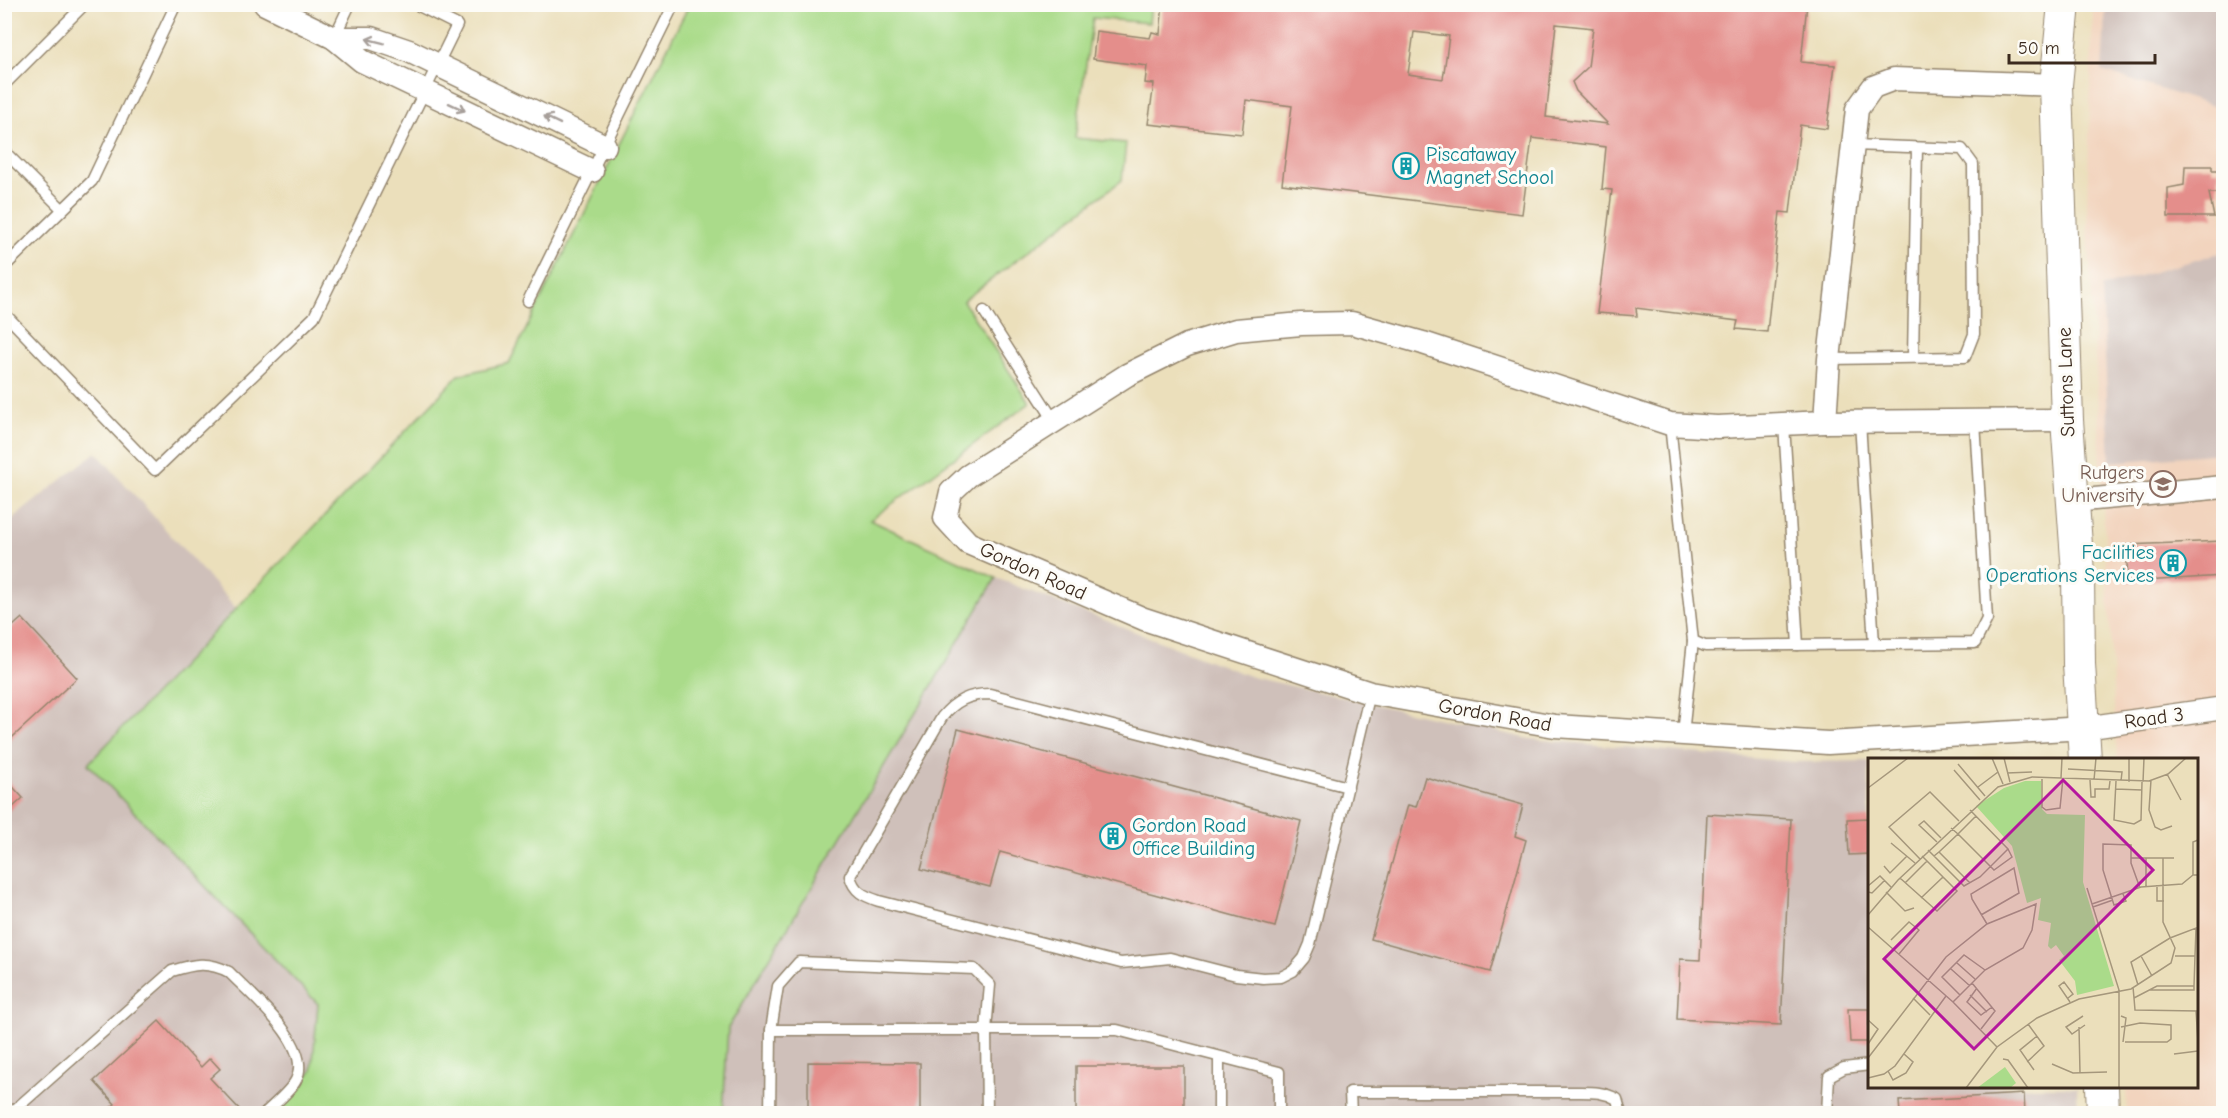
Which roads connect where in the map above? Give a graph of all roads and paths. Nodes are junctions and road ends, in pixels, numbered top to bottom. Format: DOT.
graph roads {
  1 [pos="85,4"];
  2 [pos="176,4"];
  3 [pos="265,4"];
  4 [pos="350,4"];
  5 [pos="415,4"];
  6 [pos="674,4"];
  7 [pos="2064,4"];
  8 [pos="334,38"];
  9 [pos="438,65"];
  10 [pos="4,85"];
  11 [pos="2056,85"];
  12 [pos="425,92"];
  13 [pos="1853,145"];
  14 [pos="605,146"];
  15 [pos="1917,148"];
  16 [pos="4,151"];
  17 [pos="592,171"];
  18 [pos="62,210"];
  19 [pos="4,267"];
  20 [pos="528,302"];
  21 [pos="984,312"];
  22 [pos="4,313"];
  23 [pos="1913,357"];
  24 [pos="1829,359"];
  25 [pos="2067,420"];
  26 [pos="1055,422"];
  27 [pos="1825,422"];
  28 [pos="1860,422"];
  29 [pos="1975,422"];
  30 [pos="1670,424"];
  31 [pos="1784,425"];
  32 [pos="2223,487"];
  33 [pos="2073,501"];
  34 [pos="1693,641"];
  35 [pos="1874,644"];
  36 [pos="1798,645"];
  37 [pos="1370,693"];
  38 [pos="2223,708"];
  39 [pos="2084,728"];
  40 [pos="1683,734"];
  41 [pos="2085,758"];
  42 [pos="1348,787"];
  43 [pos="771,1030"];
  44 [pos="986,1030"];
  45 [pos="1220,1057"];
  46 [pos="1865,1065"];
  47 [pos="2102,1088"];
  48 [pos="10,1113"];
  49 [pos="264,1113"];
  50 [pos="770,1113"];
  51 [pos="987,1113"];
  52 [pos="1219,1113"];
  53 [pos="1279,1113"];
  54 [pos="1351,1113"];
  55 [pos="1621,1113"];
  56 [pos="1827,1113"];
  57 [pos="2103,1113"];
  1 -- 10 [label="lane"];
  2 -- 18 [label="lane"];
  3 -- 8 [label="street"];
  4 -- 8 [label="lane"];
  5 -- 9 [label="lane"];
  6 -- 14 [label="lane"];
  7 -- 11 [label="street, Suttons Lane"];
  9 -- 8 [label="street, one-way"];
  8 -- 12 [label="street"];
  9 -- 12 [label="lane"];
  14 -- 9 [label="street, one-way"];
  11 -- 13 [label="street"];
  11 -- 25 [label="street, Suttons Lane"];
  12 -- 17 [label="street, one-way"];
  12 -- 22 [label="lane"];
  13 -- 15 [label="lane"];
  13 -- 24 [label="street"];
  14 -- 17 [label="lane"];
  15 -- 23 [label="lane"];
  15 -- 23 [label="lane"];
  16 -- 18 [label="lane"];
  17 -- 20 [label="lane"];
  18 -- 19 [label="lane"];
  21 -- 26 [label="lane"];
  23 -- 24 [label="lane"];
  24 -- 27 [label="street"];
  25 -- 29 [label="street"];
  25 -- 33 [label="street, Suttons Lane"];
  26 -- 30 [label="street"];
  26 -- 37 [label="street, Gordon Road"];
  27 -- 28 [label="street"];
  27 -- 31 [label="street"];
  28 -- 29 [label="street"];
  28 -- 35 [label="lane"];
  29 -- 35 [label="lane"];
  30 -- 31 [label="street"];
  30 -- 34 [label="lane"];
  31 -- 36 [label="lane"];
  32 -- 33 [label="street"];
  33 -- 39 [label="street, Suttons Lane"];
  34 -- 36 [label="lane"];
  34 -- 40 [label="lane"];
  35 -- 36 [label="lane"];
  37 -- 40 [label="street, Gordon Road"];
  37 -- 42 [label="lane"];
  38 -- 39 [label="street, Road 3"];
  39 -- 40 [label="street, Gordon Road"];
  39 -- 41 [label="street, Suttons Lane"];
  42 -- 42 [label="lane"];
  43 -- 44 [label="lane"];
  43 -- 44 [label="lane"];
  43 -- 50 [label="lane"];
  44 -- 45 [label="lane"];
  44 -- 51 [label="lane"];
  45 -- 52 [label="lane"];
  45 -- 53 [label="lane"];
  46 -- 56 [label="lane"];
  47 -- 57 [label="street"];
  48 -- 49 [label="lane"];
  54 -- 55 [label="lane"];
}
